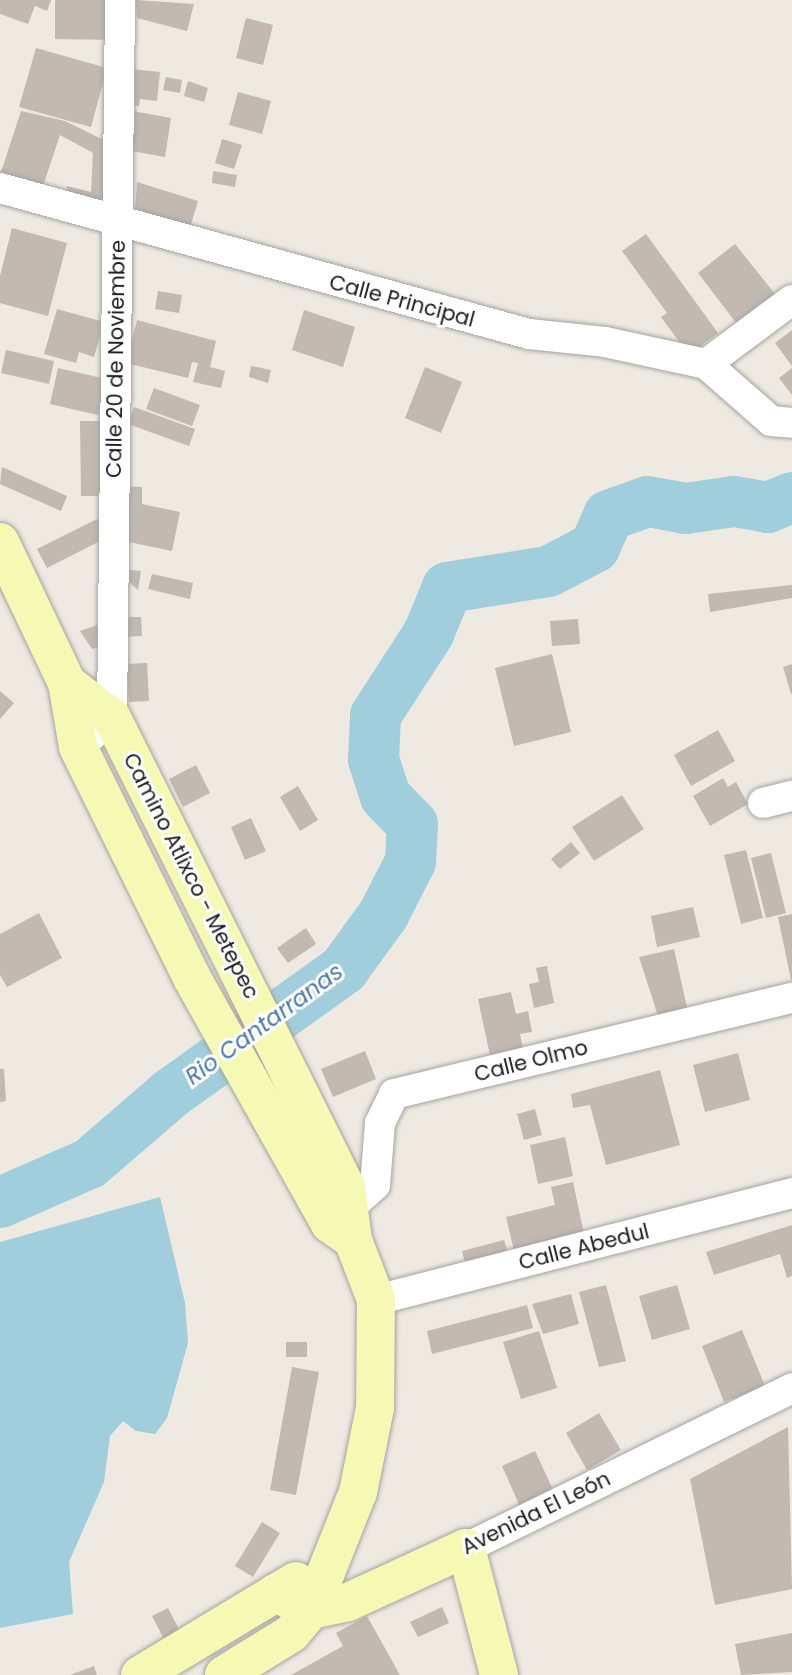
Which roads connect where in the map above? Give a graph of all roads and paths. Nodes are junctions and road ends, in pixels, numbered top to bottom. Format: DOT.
graph roads {
  1 [pos="120,0"];
  2 [pos="0,188"];
  3 [pos="118,221"];
  4 [pos="792,300"];
  5 [pos="706,364"];
  6 [pos="792,423"];
  7 [pos="0,542"];
  8 [pos="67,683"];
  9 [pos="112,718"];
  10 [pos="78,747"];
  11 [pos="792,796"];
  12 [pos="763,803"];
  13 [pos="792,998"];
  14 [pos="792,1193"];
  15 [pos="345,1224"];
  16 [pos="376,1300"];
  17 [pos="792,1388"];
  18 [pos="466,1548"];
  19 [pos="326,1566"];
  20 [pos="275,1592"];
  21 [pos="312,1610"];
  22 [pos="140,1675"];
  23 [pos="224,1675"];
  24 [pos="499,1675"];
  1 -- 3 [label="street, Calle 20 de Noviembre"];
  2 -- 3 [label="street, Calle Principal"];
  3 -- 5 [label="street, Calle Principal"];
  3 -- 9 [label="street, Calle 20 de Noviembre"];
  4 -- 5 [label="street"];
  5 -- 6 [label="street, Calle Principal"];
  7 -- 8 [label="main road, Camino Atlixco - Metepec"];
  8 -- 9 [label="main road, Camino Atlixco - Metepec"];
  8 -- 10 [label="main road, Camino Atlixco - Metepec"];
  9 -- 10 [label="street"];
  9 -- 15 [label="main road, Camino Atlixco - Metepec"];
  10 -- 15 [label="main road, Camino Atlixco - Metepec"];
  11 -- 12 [label="street"];
  13 -- 15 [label="street, Calle Olmo"];
  14 -- 16 [label="street, Calle Abedul"];
  15 -- 16 [label="main road, Camino Atlixco - Metepec"];
  16 -- 19 [label="main road, Camino Atlixco - Metepec"];
  17 -- 18 [label="street, Avenida El León"];
  18 -- 21 [label="main road, Avenida El León"];
  18 -- 24 [label="main road"];
  19 -- 20 [label="main road"];
  19 -- 21 [label="main road, Camino Atlixco - Metepec"];
  20 -- 21 [label="main road"];
  20 -- 22 [label="main road"];
  21 -- 23 [label="main road, Camino Atlixco - Metepec"];
}
